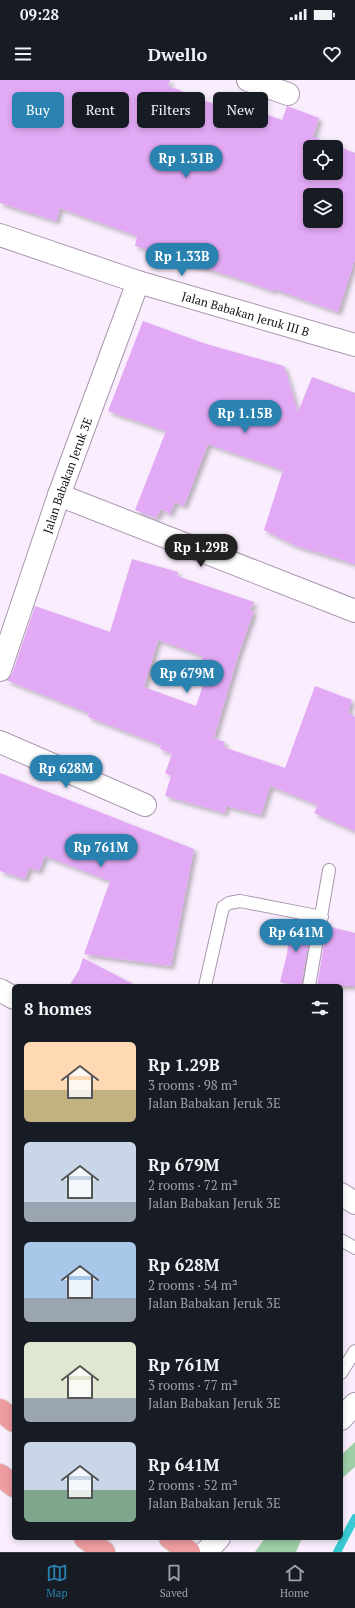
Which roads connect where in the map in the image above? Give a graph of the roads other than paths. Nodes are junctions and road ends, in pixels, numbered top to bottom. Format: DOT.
graph roads {
  1 [pos="248,80"];
  2 [pos="288,94"];
  3 [pos="0,235"];
  4 [pos="138,282"];
  5 [pos="355,345"];
  6 [pos="59,494"];
  7 [pos="355,611"];
  8 [pos="0,670"];
  9 [pos="0,742"];
  10 [pos="145,805"];
  11 [pos="330,870"];
  12 [pos="322,917"];
  13 [pos="205,984"];
  14 [pos="309,984"];
  15 [pos="0,990"];
  16 [pos="12,997"];
  17 [pos="343,1195"];
  18 [pos="355,1202"];
  19 [pos="343,1241"];
  20 [pos="355,1248"];
  21 [pos="355,1351"];
  22 [pos="343,1370"];
  23 [pos="355,1404"];
  24 [pos="0,1410"];
  25 [pos="343,1417"];
  26 [pos="12,1419"];
  27 [pos="0,1476"];
  28 [pos="12,1485"];
  29 [pos="88,1540"];
  30 [pos="173,1540"];
  31 [pos="217,1540"];
  32 [pos="104,1552"];
  33 [pos="189,1552"];
  34 [pos="206,1552"];
  1 -- 2 [label="street"];
  3 -- 4 [label="street, Jalan Babakan Jeruk III B"];
  4 -- 5 [label="street, Jalan Babakan Jeruk III B"];
  4 -- 6 [label="street, Jalan Babakan Jeruk 3E"];
  6 -- 7 [label="street"];
  6 -- 8 [label="street, Jalan Babakan Jeruk 3E"];
  9 -- 10 [label="street"];
  11 -- 12 [label="lane"];
  12 -- 13 [label="lane"];
  12 -- 14 [label="lane"];
  15 -- 16 [label="street"];
  17 -- 18 [label="street"];
  19 -- 20 [label="lane"];
  21 -- 22 [label="lane"];
  23 -- 25 [label="street"];
  24 -- 26 [label="highway"];
  27 -- 28 [label="highway"];
  29 -- 32 [label="highway"];
  30 -- 33 [label="highway"];
  31 -- 34 [label="street"];
}
